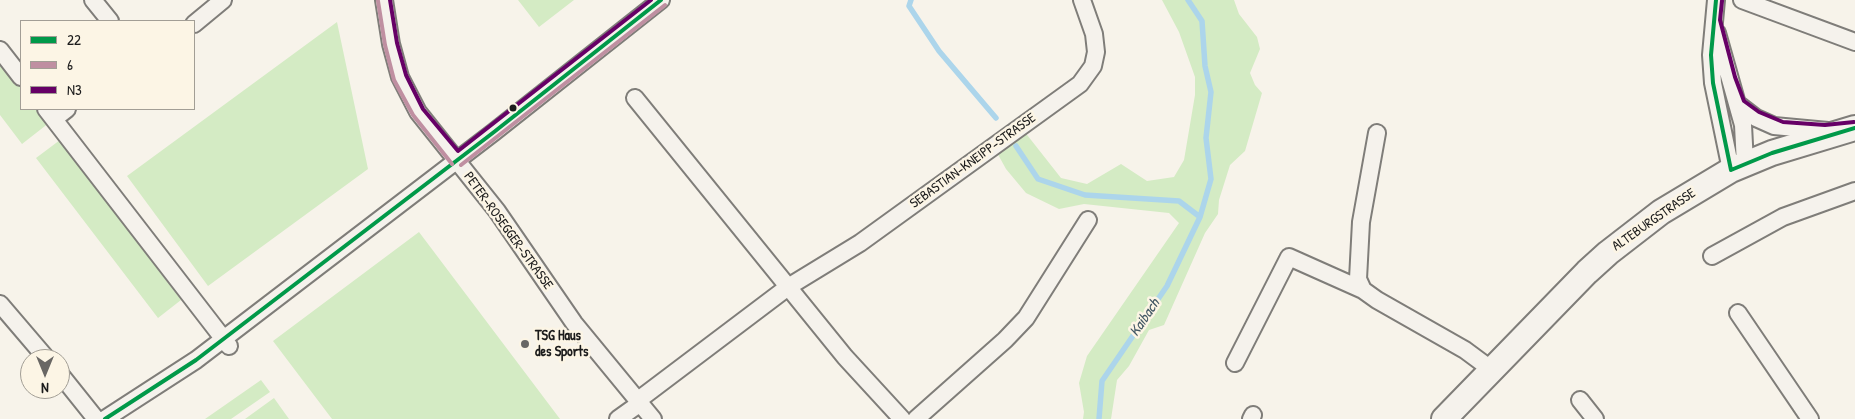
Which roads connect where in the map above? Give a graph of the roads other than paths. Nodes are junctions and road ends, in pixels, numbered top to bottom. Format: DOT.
graph roads {
  1 [pos="93,0"];
  2 [pos="223,0"];
  3 [pos="384,0"];
  4 [pos="661,0"];
  5 [pos="1082,0"];
  6 [pos="1716,0"];
  7 [pos="1742,0"];
  8 [pos="109,20"];
  9 [pos="1714,21"];
  10 [pos="195,23"];
  11 [pos="1855,42"];
  12 [pos="0,50"];
  13 [pos="20,76"];
  14 [pos="635,98"];
  15 [pos="1739,105"];
  16 [pos="57,111"];
  17 [pos="1854,129"];
  18 [pos="1377,133"];
  19 [pos="457,160"];
  20 [pos="1738,167"];
  21 [pos="1855,191"];
  22 [pos="1088,220"];
  23 [pos="1712,256"];
  24 [pos="788,287"];
  25 [pos="1363,290"];
  26 [pos="0,304"];
  27 [pos="1738,313"];
  28 [pos="226,342"];
  29 [pos="38,349"];
  30 [pos="1236,363"];
  31 [pos="1492,370"];
  32 [pos="70,386"];
  33 [pos="1580,400"];
  34 [pos="638,402"];
  35 [pos="96,419"];
  36 [pos="105,419"];
  37 [pos="618,419"];
  38 [pos="653,419"];
  39 [pos="902,419"];
  40 [pos="916,419"];
  41 [pos="1444,419"];
  42 [pos="1596,419"];
  43 [pos="1810,419"];
  1 -- 8 [label="street"];
  2 -- 10 [label="street"];
  3 -- 19 [label="street, PETER-ROSEGGER-STRASSE"];
  4 -- 19 [label="street"];
  5 -- 24 [label="street, SEBASTIAN-KNEIPP-STRASSE"];
  6 -- 9 [label="street"];
  7 -- 11 [label="street"];
  9 -- 15 [label="street"];
  9 -- 20 [label="street"];
  12 -- 13 [label="street"];
  14 -- 24 [label="street"];
  15 -- 17 [label="street"];
  15 -- 20 [label="street"];
  16 -- 28 [label="street"];
  17 -- 20 [label="main road, ALTEBURGSTRASSE"];
  18 -- 25 [label="street"];
  19 -- 28 [label="street"];
  19 -- 34 [label="street, PETER-ROSEGGER-STRASSE"];
  20 -- 31 [label="main road, ALTEBURGSTRASSE"];
  21 -- 23 [label="street"];
  22 -- 40 [label="street"];
  24 -- 34 [label="street, SEBASTIAN-KNEIPP-STRASSE"];
  24 -- 39 [label="street"];
  25 -- 30 [label="street"];
  25 -- 31 [label="street"];
  26 -- 29 [label="street"];
  27 -- 43 [label="street"];
  28 -- 36 [label="street"];
  31 -- 41 [label="main road, ALTEBURGSTRASSE"];
  32 -- 35 [label="street"];
  33 -- 42 [label="street"];
  34 -- 37 [label="street, SEBASTIAN-KNEIPP-STRASSE"];
  34 -- 38 [label="street, PETER-ROSEGGER-STRASSE"];
}
